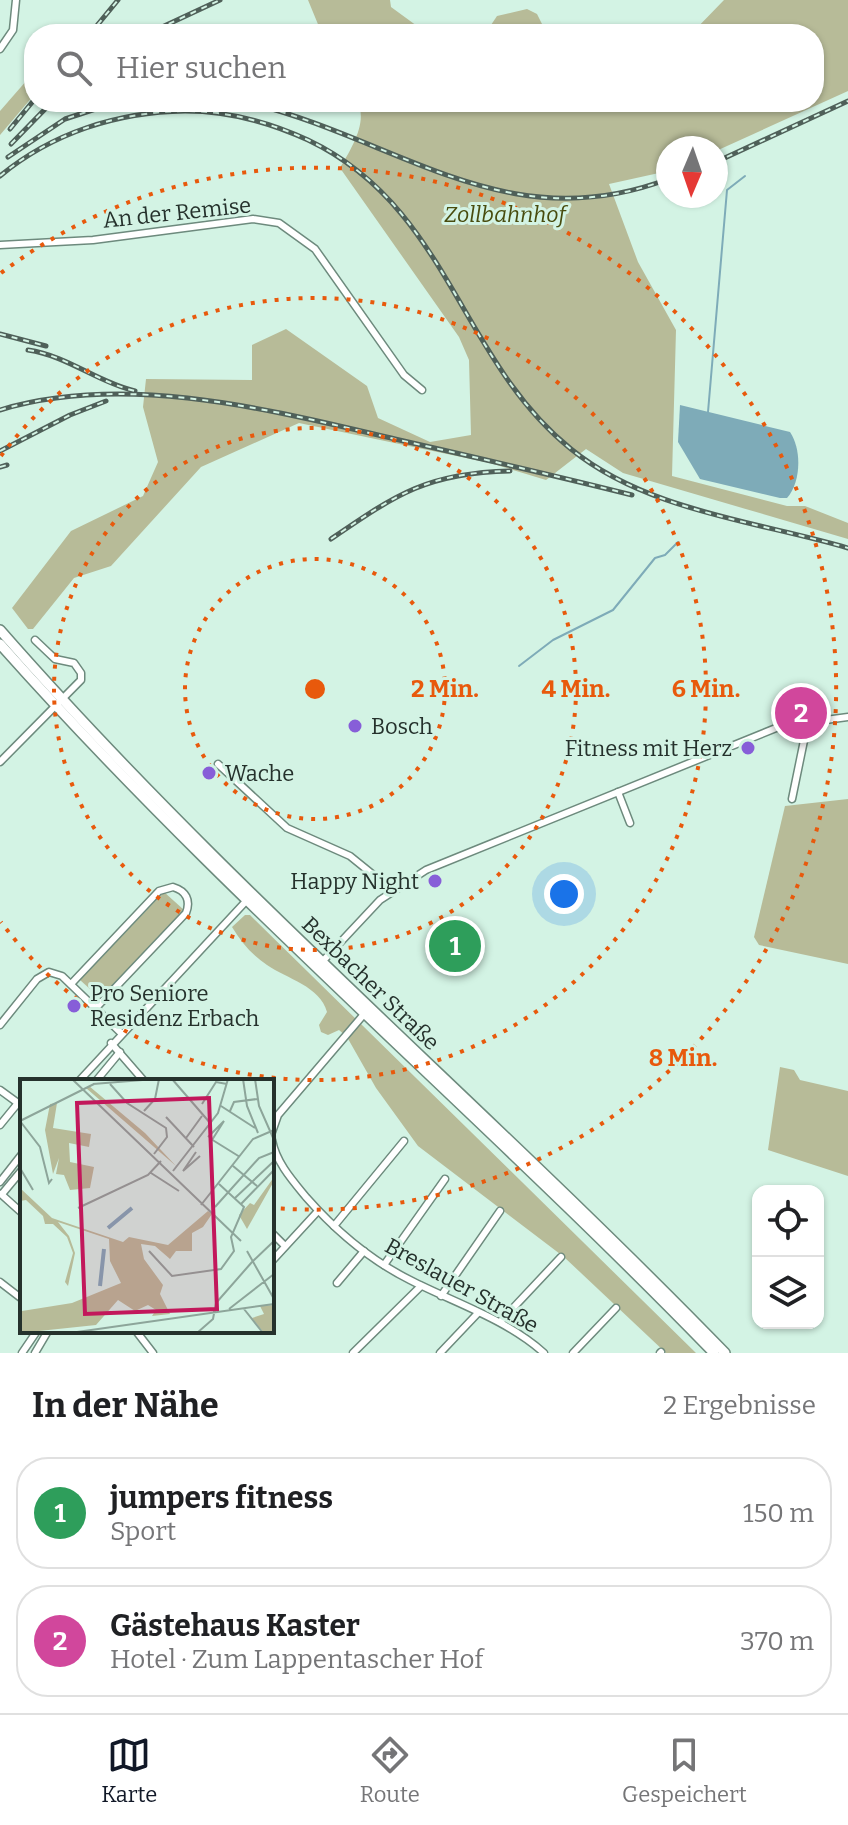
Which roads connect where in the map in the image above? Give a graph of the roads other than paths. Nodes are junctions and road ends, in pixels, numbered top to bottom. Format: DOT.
graph roads {
  1 [pos="16,0"];
  2 [pos="0,49"];
  3 [pos="0,245"];
  4 [pos="422,390"];
  5 [pos="0,630"];
  6 [pos="35,640"];
  7 [pos="0,644"];
  8 [pos="58,703"];
  9 [pos="848,717"];
  10 [pos="808,721"];
  11 [pos="0,762"];
  12 [pos="218,764"];
  13 [pos="618,792"];
  14 [pos="792,799"];
  15 [pos="630,823"];
  16 [pos="392,890"];
  17 [pos="249,897"];
  18 [pos="319,965"];
  19 [pos="71,984"];
  20 [pos="95,1009"];
  21 [pos="368,1010"];
  22 [pos="0,1025"];
  23 [pos="121,1033"];
  24 [pos="111,1043"];
  25 [pos="120,1052"];
  26 [pos="81,1079"];
  27 [pos="98,1079"];
  28 [pos="142,1079"];
  29 [pos="0,1090"];
  30 [pos="20,1104"];
  31 [pos="0,1125"];
  32 [pos="274,1126"];
  33 [pos="404,1141"];
  34 [pos="274,1145"];
  35 [pos="20,1157"];
  36 [pos="20,1172"];
  37 [pos="445,1179"];
  38 [pos="0,1182"];
  39 [pos="1,1194"];
  40 [pos="20,1211"];
  41 [pos="318,1211"];
  42 [pos="500,1211"];
  43 [pos="334,1226"];
  44 [pos="274,1235"];
  45 [pos="285,1246"];
  46 [pos="364,1251"];
  47 [pos="561,1257"];
  48 [pos="274,1259"];
  49 [pos="384,1265"];
  50 [pos="337,1283"];
  51 [pos="1,1284"];
  52 [pos="421,1286"];
  53 [pos="441,1296"];
  54 [pos="20,1298"];
  55 [pos="616,1308"];
  56 [pos="478,1313"];
  57 [pos="500,1322"];
  58 [pos="36,1333"];
  59 [pos="47,1333"];
  60 [pos="138,1333"];
  61 [pos="22,1353"];
  62 [pos="35,1353"];
  63 [pos="153,1353"];
  64 [pos="353,1353"];
  65 [pos="440,1353"];
  66 [pos="544,1353"];
  67 [pos="573,1353"];
  68 [pos="714,1353"];
  69 [pos="725,1353"];
  1 -- 2 [label="street"];
  3 -- 4 [label="street, An der Remise"];
  5 -- 8 [label="main road, Bexbacher Straße"];
  6 -- 8 [label="street"];
  7 -- 8 [label="main road, Bexbacher Straße"];
  8 -- 11 [label="street"];
  8 -- 17 [label="main road, Bexbacher Straße"];
  9 -- 10 [label="street"];
  10 -- 13 [label="street"];
  10 -- 14 [label="street"];
  12 -- 16 [label="street"];
  13 -- 15 [label="street"];
  13 -- 16 [label="street"];
  16 -- 18 [label="street"];
  17 -- 18 [label="main road, Bexbacher Straße"];
  17 -- 23 [label="street"];
  18 -- 21 [label="main road, Bexbacher Straße"];
  18 -- 21 [label="main road, Bexbacher Straße"];
  19 -- 20 [label="street"];
  19 -- 20 [label="street"];
  19 -- 22 [label="street"];
  20 -- 23 [label="street"];
  21 -- 32 [label="street"];
  21 -- 68 [label="main road, Bexbacher Straße"];
  21 -- 69 [label="main road, Bexbacher Straße"];
  23 -- 24 [label="street"];
  24 -- 25 [label="street"];
  24 -- 26 [label="street"];
  25 -- 27 [label="street"];
  25 -- 28 [label="street"];
  29 -- 30 [label="street"];
  30 -- 31 [label="street"];
  33 -- 43 [label="street"];
  34 -- 41 [label="street, Breslauer Straße"];
  35 -- 38 [label="street"];
  36 -- 39 [label="street"];
  37 -- 49 [label="street"];
  39 -- 40 [label="street"];
  41 -- 43 [label="street, Breslauer Straße"];
  41 -- 45 [label="street"];
  42 -- 53 [label="street"];
  43 -- 46 [label="street, Breslauer Straße"];
  44 -- 45 [label="street"];
  45 -- 48 [label="street"];
  46 -- 49 [label="street, Breslauer Straße"];
  46 -- 50 [label="street"];
  47 -- 57 [label="street"];
  49 -- 52 [label="street, Breslauer Straße"];
  51 -- 54 [label="street"];
  52 -- 53 [label="street, Breslauer Straße"];
  52 -- 64 [label="street"];
  53 -- 56 [label="street, Breslauer Straße"];
  55 -- 67 [label="street"];
  56 -- 57 [label="street, Breslauer Straße"];
  56 -- 65 [label="street"];
  57 -- 66 [label="street, Breslauer Straße"];
  58 -- 61 [label="street"];
  59 -- 62 [label="street"];
  60 -- 63 [label="street"];
}
